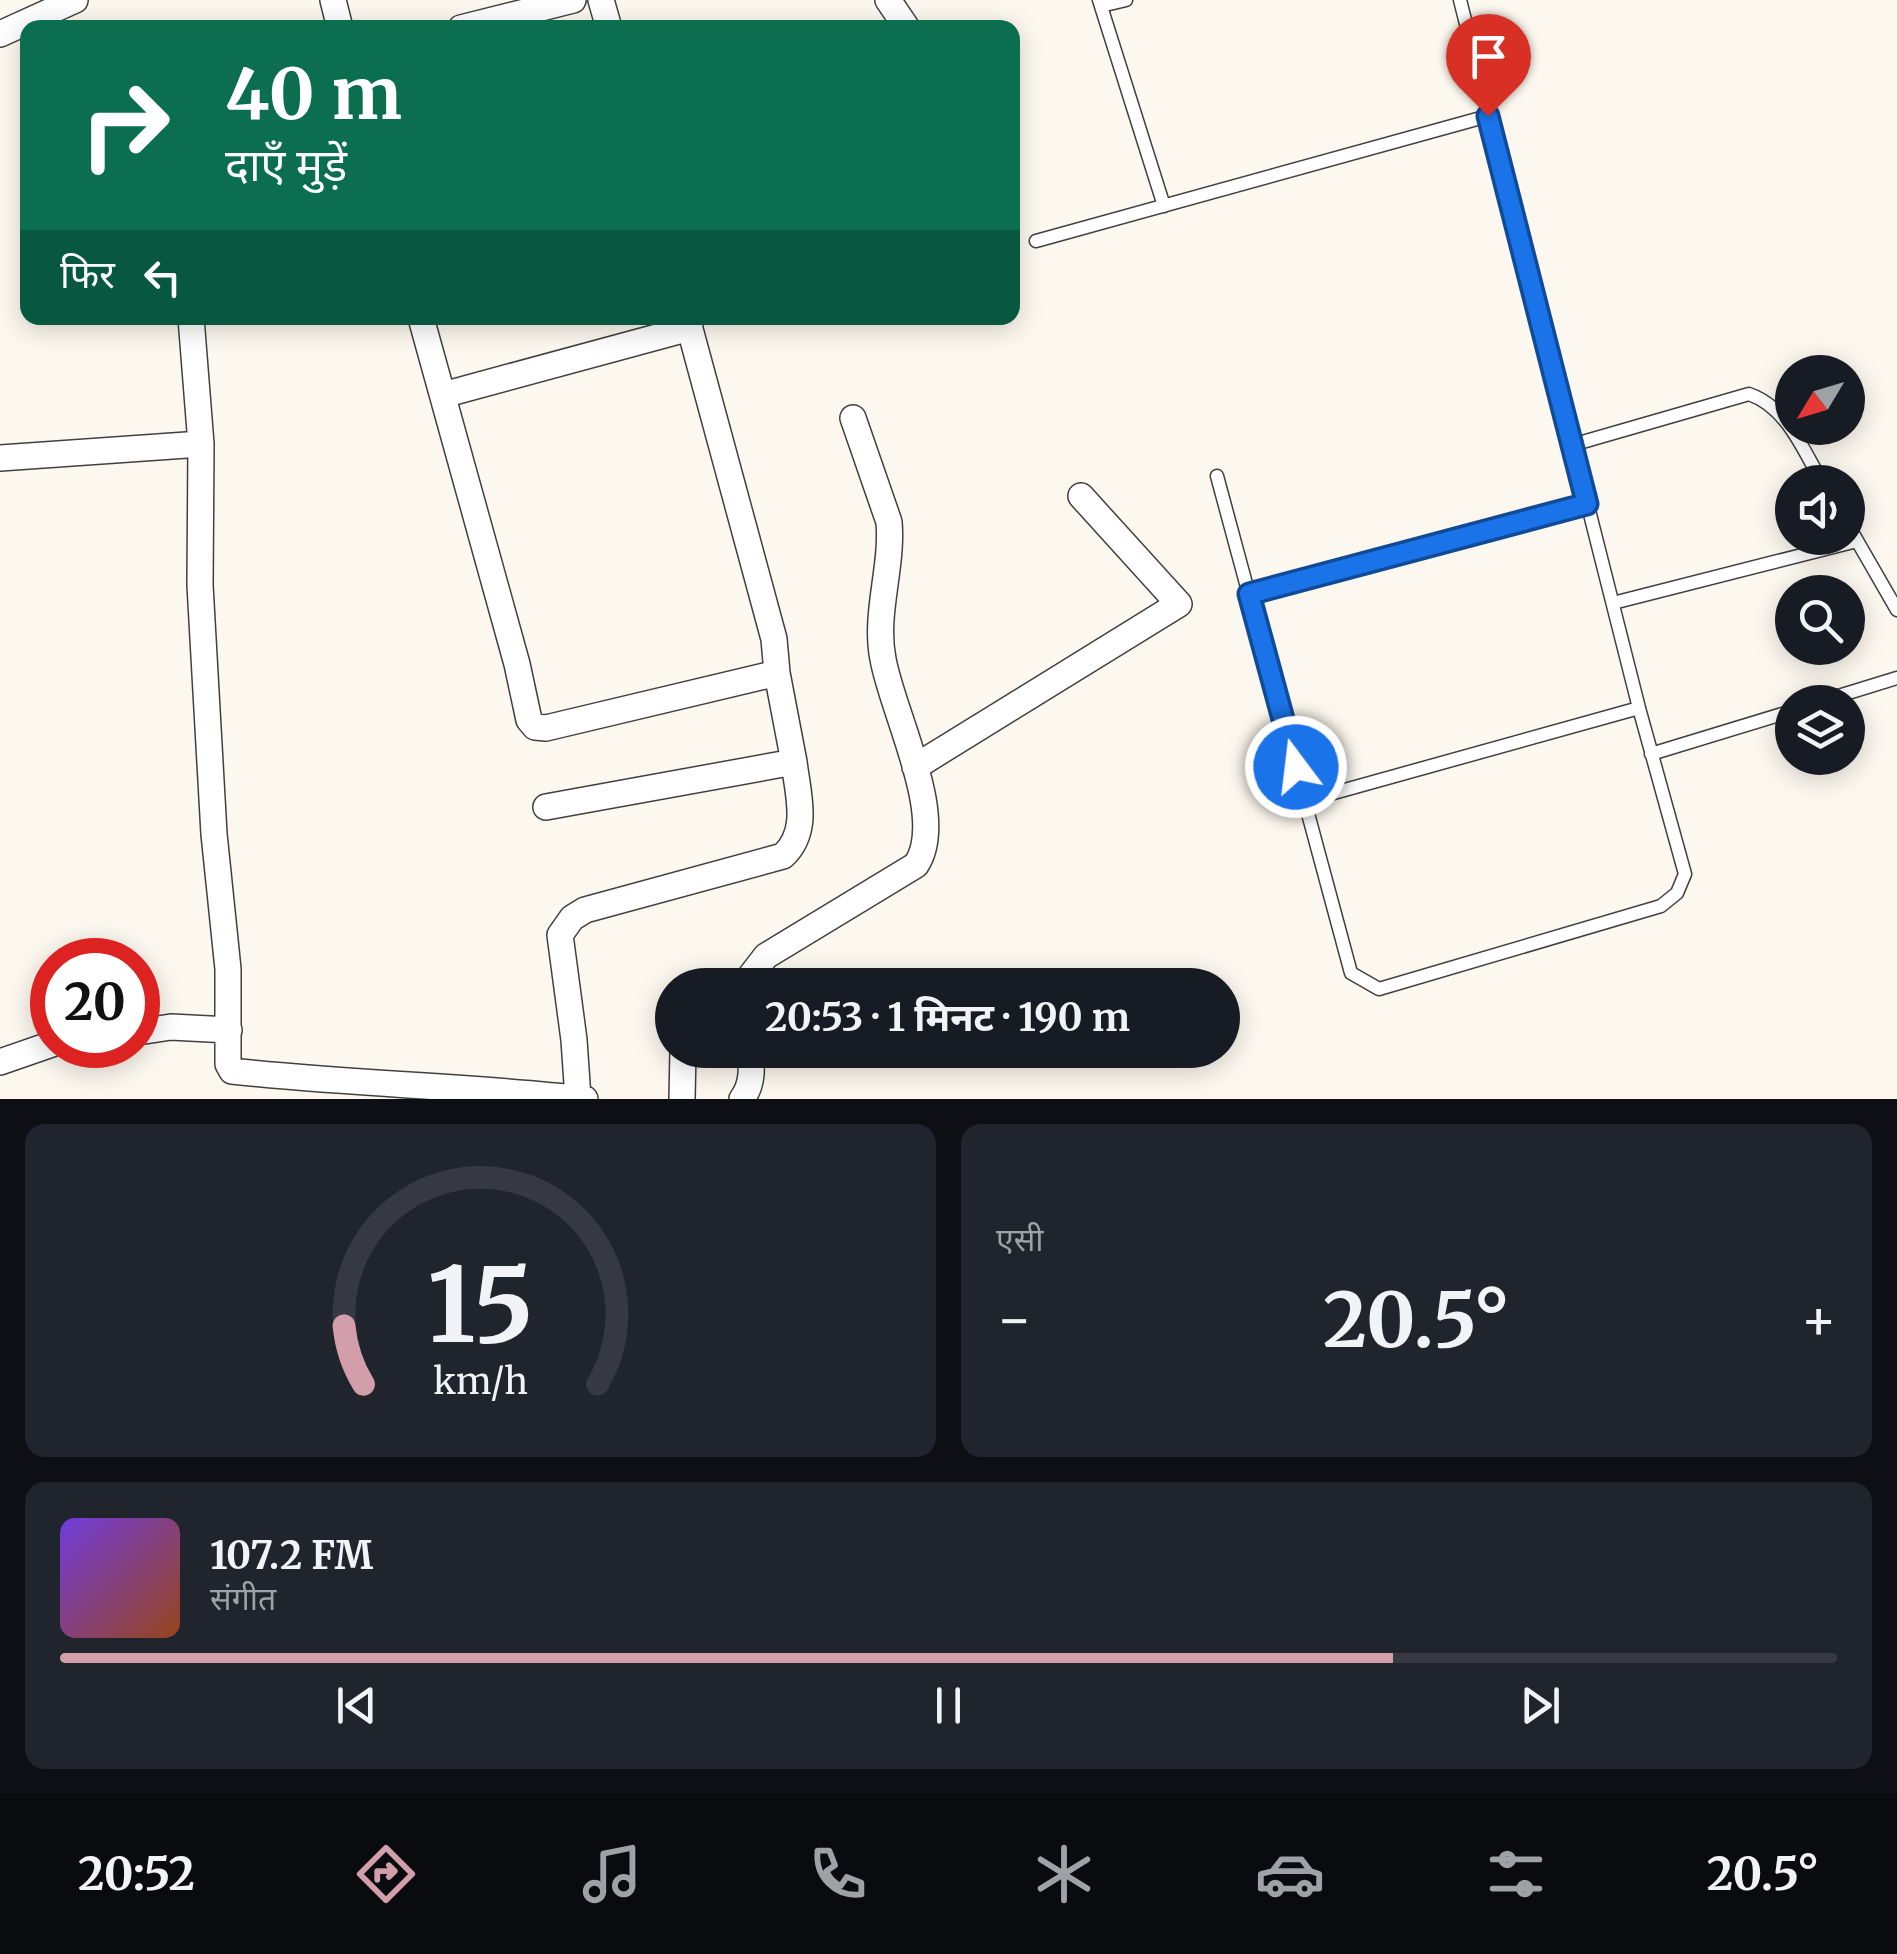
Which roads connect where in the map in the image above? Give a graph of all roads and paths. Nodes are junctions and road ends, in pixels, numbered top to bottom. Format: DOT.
graph roads {
  1 [pos="75,0"];
  2 [pos="573,0"];
  3 [pos="1126,0"];
  4 [pos="1460,0"];
  5 [pos="1100,3"];
  6 [pos="31,20"];
  7 [pos="493,20"];
  8 [pos="1488,116"];
  9 [pos="1164,206"];
  10 [pos="1036,241"];
  11 [pos="192,325"];
  12 [pos="423,325"];
  13 [pos="682,325"];
  14 [pos="690,325"];
  15 [pos="443,395"];
  16 [pos="852,418"];
  17 [pos="201,444"];
  18 [pos="1572,445"];
  19 [pos="0,458"];
  20 [pos="1812,465"];
  21 [pos="1217,476"];
  22 [pos="1081,496"];
  23 [pos="1587,504"];
  24 [pos="1803,555"];
  25 [pos="1865,555"];
  26 [pos="1249,594"];
  27 [pos="1613,604"];
  28 [pos="1897,610"];
  29 [pos="777,673"];
  30 [pos="1897,678"];
  31 [pos="1865,688"];
  32 [pos="1640,708"];
  33 [pos="1775,715"];
  34 [pos="1652,754"];
  35 [pos="794,762"];
  36 [pos="915,767"];
  37 [pos="1305,801"];
  38 [pos="546,806"];
  39 [pos="757,968"];
  40 [pos="160,1029"];
  41 [pos="229,1030"];
  42 [pos="30,1052"];
  43 [pos="0,1062"];
  44 [pos="682,1068"];
  45 [pos="752,1068"];
  46 [pos="325,1089"];
  47 [pos="578,1098"];
  48 [pos="585,1099"];
  49 [pos="682,1099"];
  50 [pos="742,1099"];
  1 -- 6 [label="street"];
  2 -- 7 [label="street"];
  3 -- 5 [label="lane"];
  4 -- 8 [label="lane"];
  5 -- 9 [label="lane"];
  8 -- 9 [label="lane"];
  8 -- 18 [label="lane"];
  9 -- 10 [label="lane"];
  11 -- 17 [label="street"];
  12 -- 15 [label="street"];
  13 -- 15 [label="street"];
  14 -- 29 [label="street"];
  15 -- 29 [label="street"];
  16 -- 36 [label="street"];
  17 -- 19 [label="street"];
  17 -- 41 [label="street"];
  18 -- 20 [label="lane"];
  18 -- 23 [label="lane"];
  21 -- 26 [label="lane"];
  22 -- 36 [label="street"];
  23 -- 26 [label="lane"];
  23 -- 27 [label="lane"];
  24 -- 27 [label="lane"];
  25 -- 28 [label="lane"];
  26 -- 37 [label="lane"];
  27 -- 32 [label="lane"];
  29 -- 35 [label="street"];
  30 -- 31 [label="lane"];
  32 -- 34 [label="lane"];
  32 -- 37 [label="lane"];
  33 -- 34 [label="lane"];
  34 -- 37 [label="lane"];
  35 -- 38 [label="street"];
  35 -- 47 [label="street"];
  36 -- 39 [label="street"];
  40 -- 41 [label="street"];
  41 -- 46 [label="street"];
  42 -- 43 [label="street"];
  44 -- 49 [label="street"];
  45 -- 50 [label="street"];
  46 -- 47 [label="street"];
  47 -- 48 [label="street"];
}
